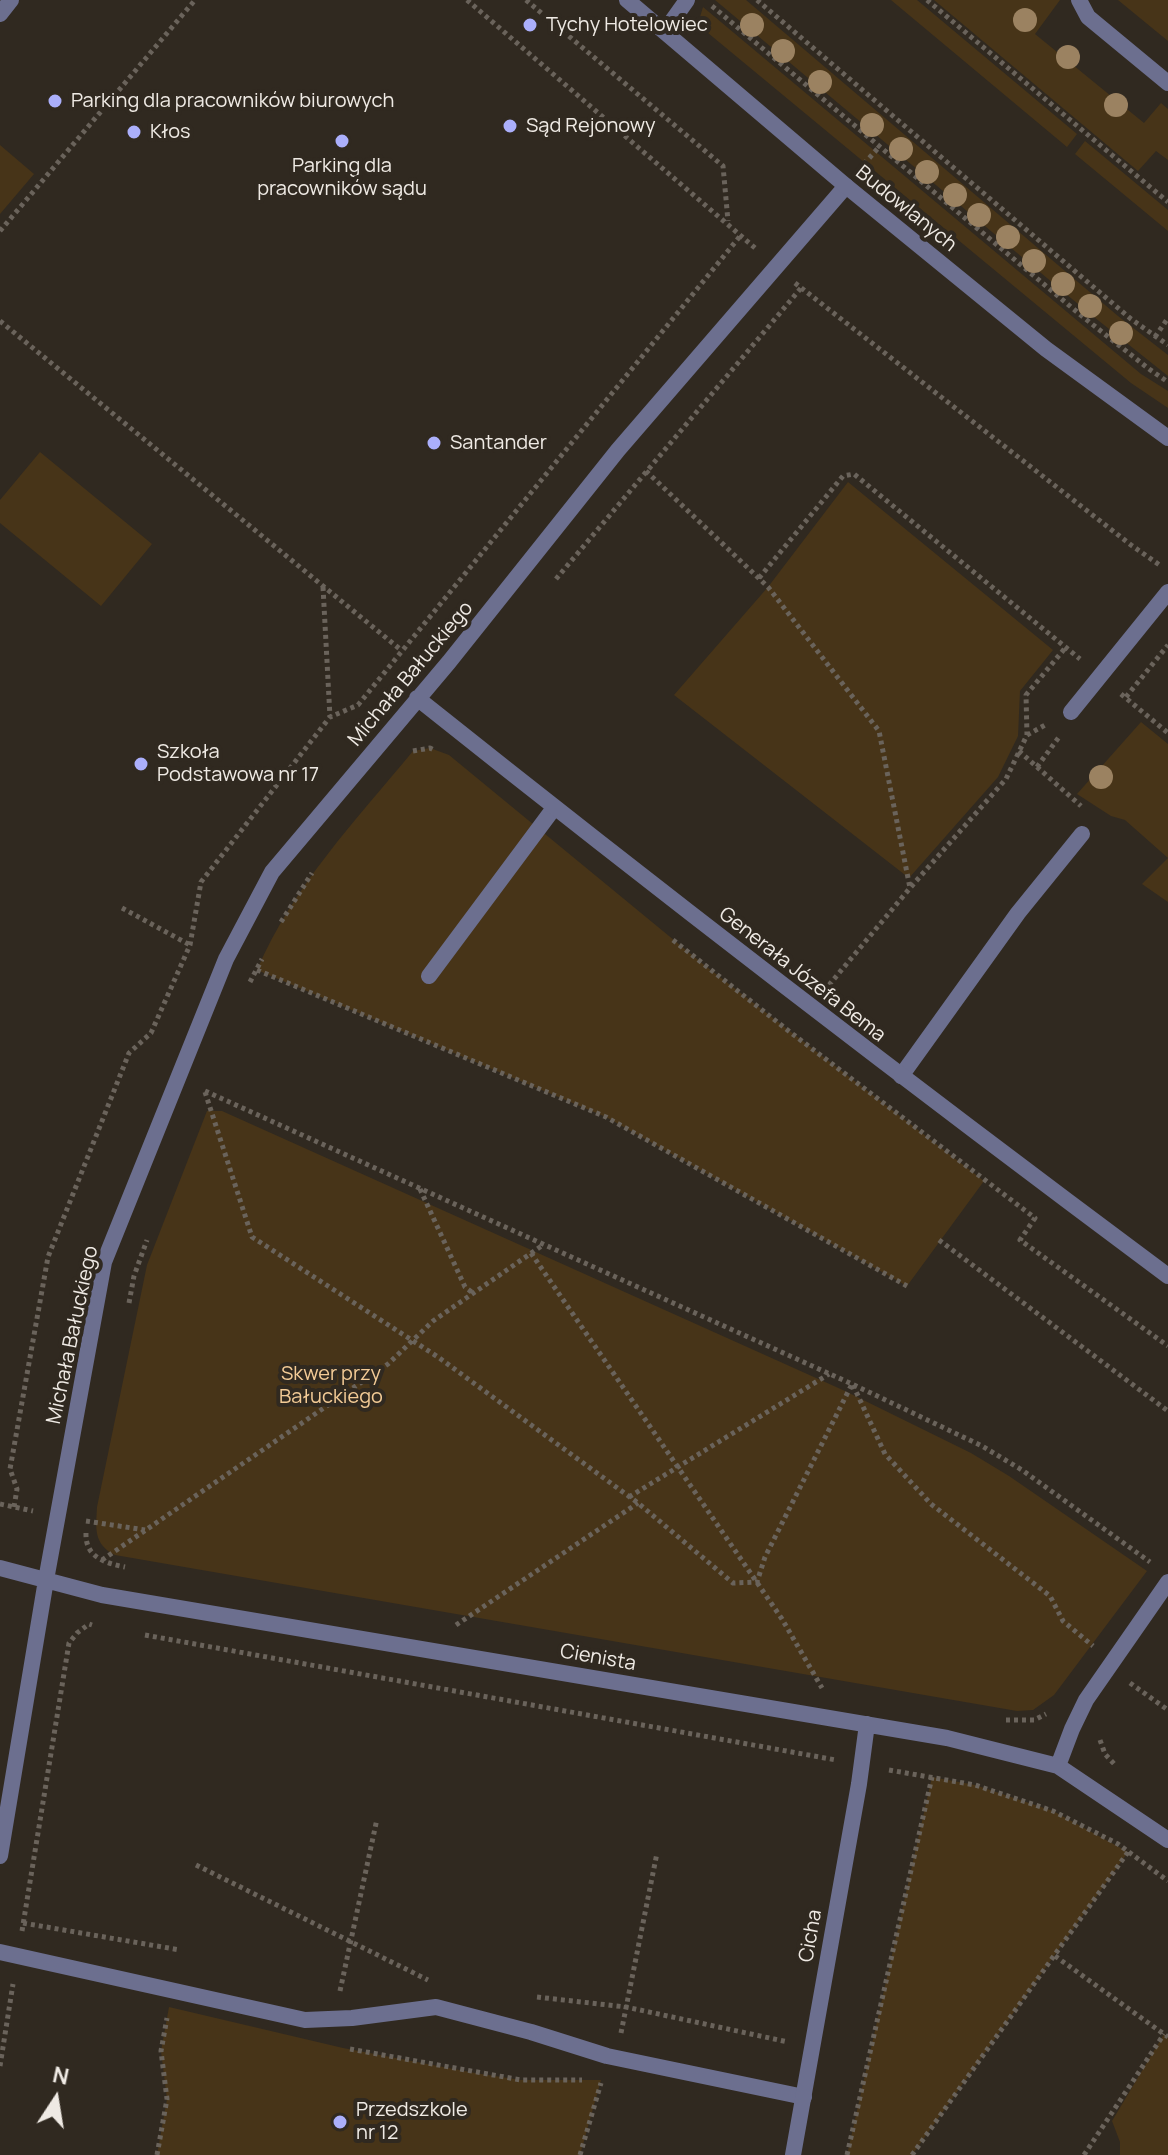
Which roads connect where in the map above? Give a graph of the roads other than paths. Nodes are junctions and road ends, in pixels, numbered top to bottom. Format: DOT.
graph roads {
  1 [pos="11,0"];
  2 [pos="627,0"];
  3 [pos="687,0"];
  4 [pos="1079,0"];
  5 [pos="0,14"];
  6 [pos="665,31"];
  7 [pos="1168,83"];
  8 [pos="846,186"];
  9 [pos="1168,438"];
  10 [pos="1168,592"];
  11 [pos="417,698"];
  12 [pos="1071,712"];
  13 [pos="554,808"];
  14 [pos="1082,834"];
  15 [pos="429,976"];
  16 [pos="901,1076"];
  17 [pos="1168,1276"];
  18 [pos="0,1568"];
  19 [pos="1164,1575"];
  20 [pos="46,1580"];
  21 [pos="867,1724"];
  22 [pos="1058,1766"];
  23 [pos="1168,1840"];
  24 [pos="0,1856"];
  25 [pos="0,1952"];
  26 [pos="804,2097"];
  27 [pos="793,2155"];
  1 -- 5 [label="street"];
  2 -- 6 [label="street, Budowlanych"];
  3 -- 6 [label="street"];
  4 -- 7 [label="street"];
  6 -- 8 [label="street, Budowlanych"];
  8 -- 9 [label="street, Budowlanych"];
  8 -- 11 [label="street, Michała Bałuckiego"];
  10 -- 12 [label="street"];
  11 -- 13 [label="street, Generała Józefa Bema"];
  11 -- 20 [label="street, Michała Bałuckiego"];
  13 -- 15 [label="street"];
  13 -- 16 [label="street, Generała Józefa Bema"];
  14 -- 16 [label="street"];
  16 -- 17 [label="street, Generała Józefa Bema"];
  18 -- 20 [label="street, Cienista"];
  19 -- 22 [label="street"];
  20 -- 21 [label="street, Cienista"];
  20 -- 24 [label="street, Michała Bałuckiego"];
  21 -- 22 [label="street, Cienista"];
  21 -- 26 [label="street, Cicha"];
  22 -- 23 [label="street, Cienista"];
  25 -- 26 [label="street"];
  26 -- 27 [label="street, Cicha"];
}
